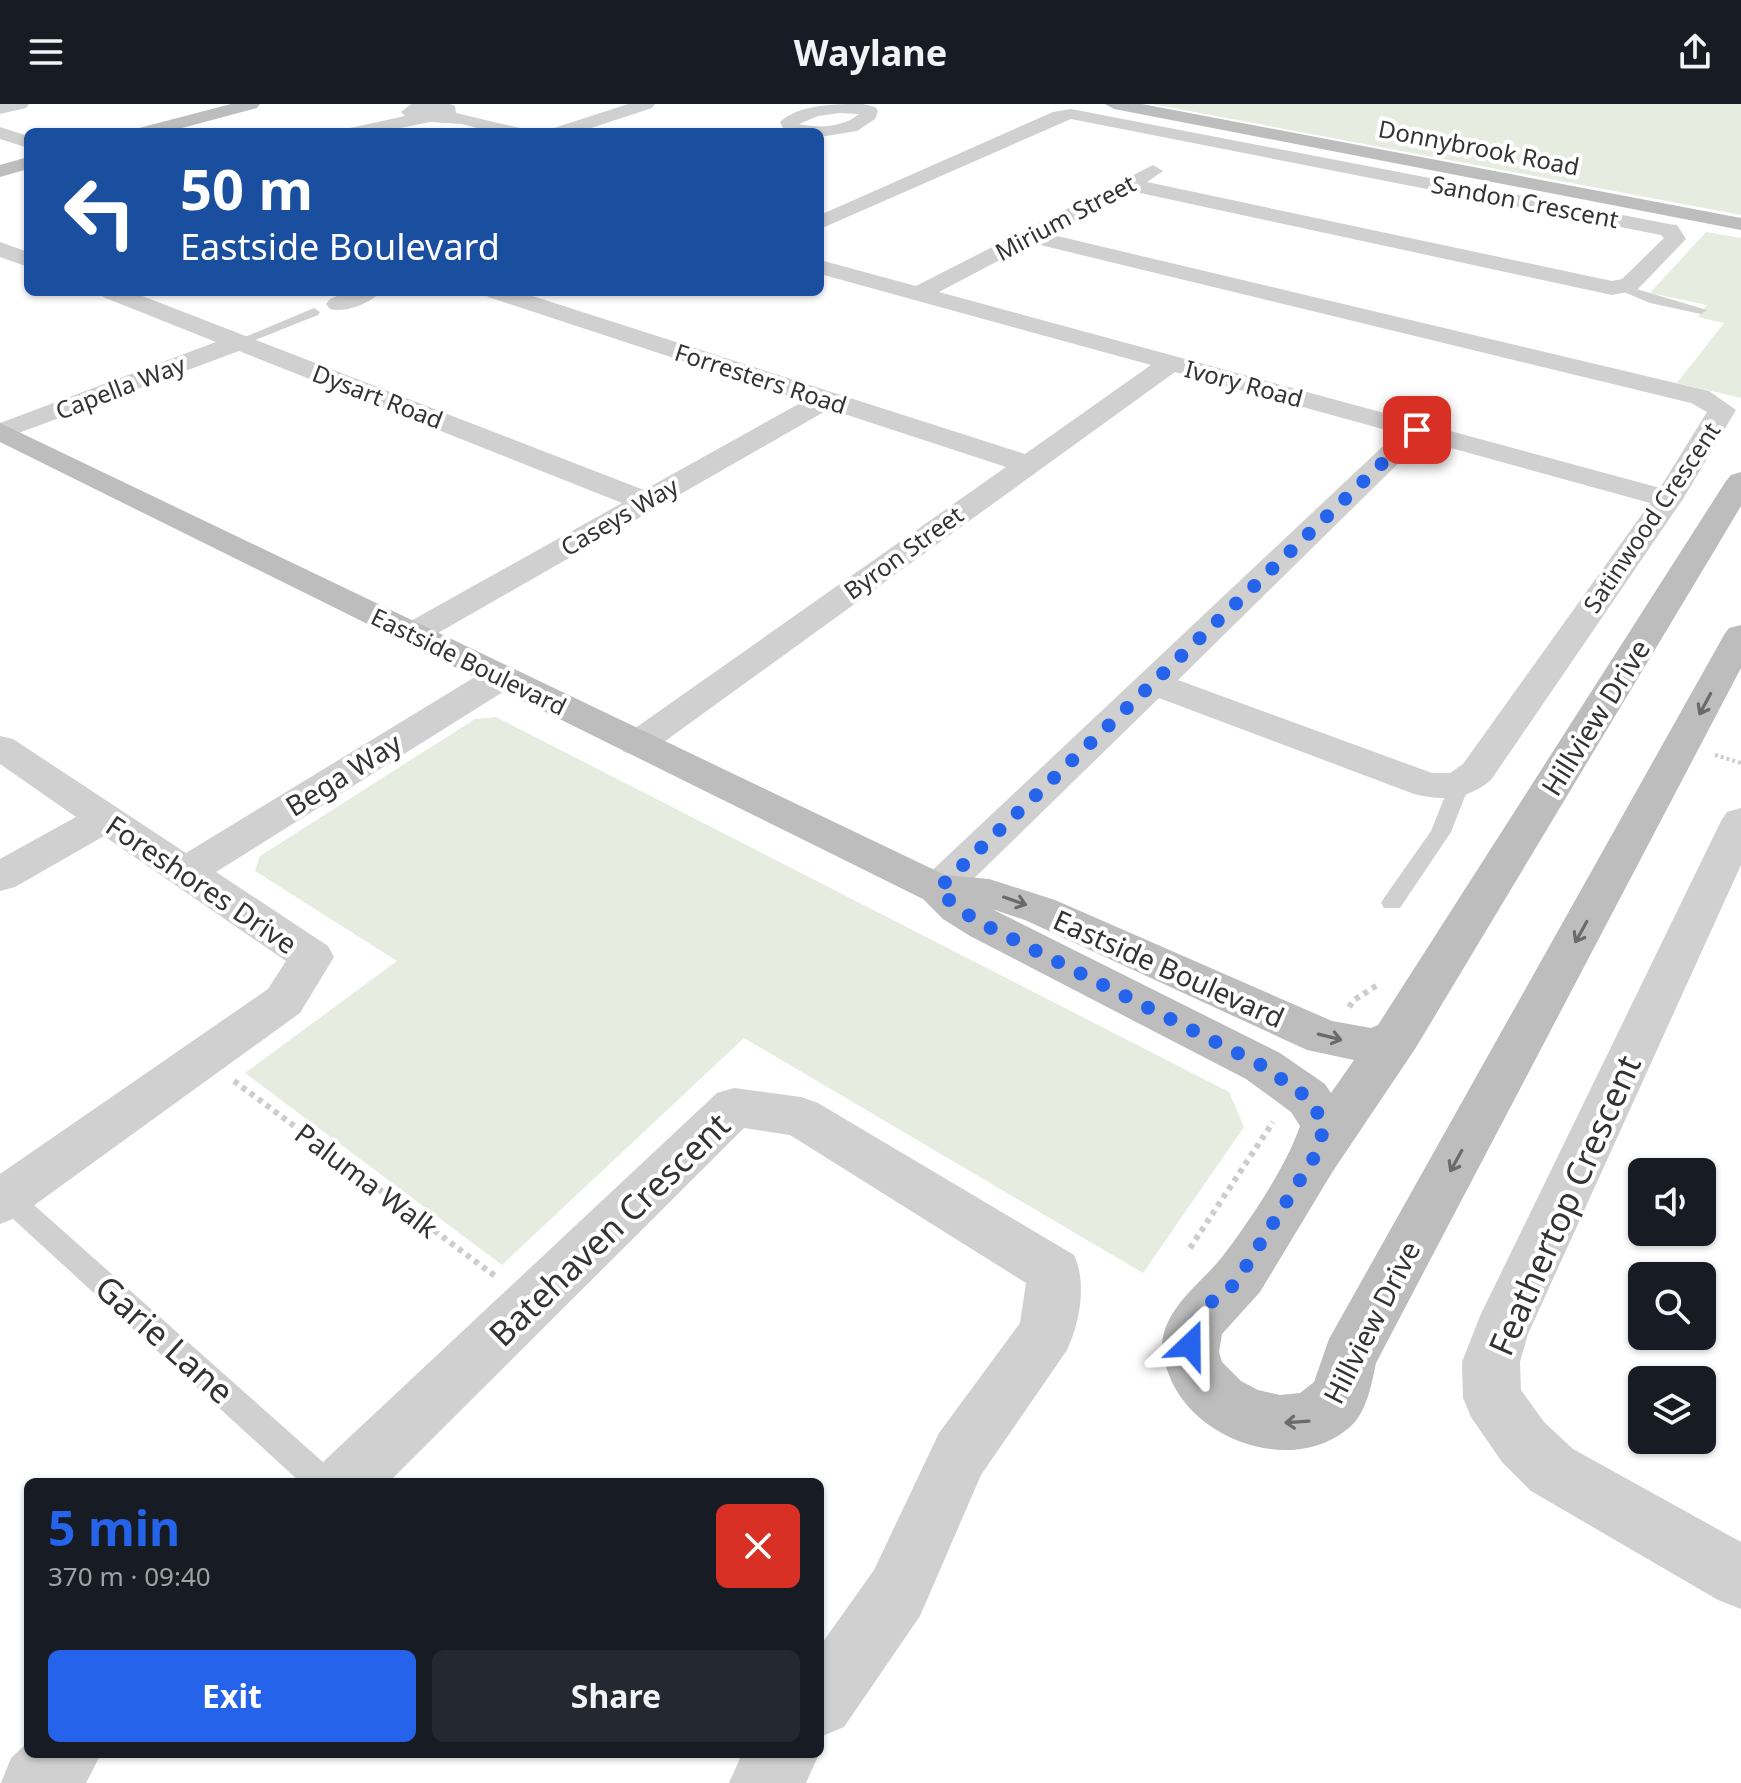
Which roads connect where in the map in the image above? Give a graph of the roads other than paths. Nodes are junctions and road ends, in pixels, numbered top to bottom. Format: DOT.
graph roads {
  1 [pos="20,104"];
  2 [pos="251,104"];
  3 [pos="646,104"];
  4 [pos="1114,104"];
  5 [pos="861,105"];
  6 [pos="1041,106"];
  7 [pos="0,109"];
  8 [pos="431,109"];
  9 [pos="1071,114"];
  10 [pos="161,128"];
  11 [pos="371,128"];
  12 [pos="499,128"];
  13 [pos="573,128"];
  14 [pos="786,128"];
  15 [pos="824,130"];
  16 [pos="0,133"];
  17 [pos="1212,140"];
  18 [pos="24,141"];
  19 [pos="24,164"];
  20 [pos="0,171"];
  21 [pos="1128,184"];
  22 [pos="824,221"];
  23 [pos="1741,224"];
  24 [pos="1029,236"];
  25 [pos="5,241"];
  26 [pos="24,257"];
  27 [pos="824,268"];
  28 [pos="1623,288"];
  29 [pos="918,294"];
  30 [pos="121,296"];
  31 [pos="358,296"];
  32 [pos="508,296"];
  33 [pos="583,298"];
  34 [pos="338,304"];
  35 [pos="1701,310"];
  36 [pos="554,311"];
  37 [pos="314,312"];
  38 [pos="239,342"];
  39 [pos="1171,363"];
  40 [pos="827,399"];
  41 [pos="1417,430"];
  42 [pos="1,431"];
  43 [pos="1026,464"];
  44 [pos="1738,491"];
  45 [pos="1668,499"];
  46 [pos="644,501"];
  47 [pos="412,634"];
  48 [pos="1741,635"];
  49 [pos="501,677"];
  50 [pos="1156,684"];
  51 [pos="637,744"];
  52 [pos="0,747"];
  53 [pos="1459,786"];
  54 [pos="104,818"];
  55 [pos="1741,821"];
  56 [pos="185,872"];
  57 [pos="0,877"];
  58 [pos="938,889"];
  59 [pos="1392,903"];
  60 [pos="1398,1036"];
  61 [pos="1315,1156"];
  62 [pos="4,1200"];
  63 [pos="317,1478"];
  64 [pos="350,1478"];
  65 [pos="1741,1577"];
  66 [pos="824,1697"];
  67 [pos="62,1758"];
  68 [pos="781,1758"];
  69 [pos="36,1783"];
  70 [pos="764,1783"];
  1 -- 7 [label="street"];
  2 -- 10 [label="street"];
  3 -- 13 [label="street"];
  4 -- 23 [label="street, Donnybrook Road"];
  5 -- 14 [label="street"];
  5 -- 15 [label="street"];
  6 -- 9 [label="street, Sandon Crescent"];
  8 -- 11 [label="street"];
  8 -- 12 [label="street"];
  9 -- 17 [label="street, Sandon Crescent"];
  9 -- 22 [label="street"];
  16 -- 18 [label="street"];
  17 -- 21 [label="street, Mirium Street"];
  17 -- 28 [label="street, Sandon Crescent"];
  19 -- 20 [label="street"];
  21 -- 24 [label="street, Mirium Street"];
  21 -- 28 [label="street"];
  24 -- 29 [label="street, Mirium Street"];
  24 -- 45 [label="street, Satinwood Crescent"];
  25 -- 26 [label="street"];
  27 -- 29 [label="street, Ivory Road"];
  28 -- 35 [label="lane"];
  29 -- 39 [label="street, Ivory Road"];
  30 -- 38 [label="street, Dysart Road"];
  31 -- 34 [label="street"];
  32 -- 36 [label="street, Forresters Road"];
  33 -- 36 [label="street"];
  36 -- 40 [label="street, Forresters Road"];
  37 -- 38 [label="lane"];
  38 -- 42 [label="street, Capella Way"];
  38 -- 46 [label="street, Dysart Road"];
  39 -- 41 [label="street, Ivory Road"];
  39 -- 43 [label="street, Byron Street"];
  40 -- 43 [label="street, Forresters Road"];
  40 -- 46 [label="street, Caseys Way"];
  41 -- 45 [label="street, Ivory Road"];
  41 -- 50 [label="street"];
  42 -- 47 [label="street, Eastside Boulevard"];
  43 -- 51 [label="street, Byron Street"];
  44 -- 60 [label="street, Hillview Drive"];
  45 -- 53 [label="street, Satinwood Crescent"];
  46 -- 47 [label="street, Caseys Way"];
  47 -- 49 [label="street, Eastside Boulevard"];
  48 -- 61 [label="street, Hillview Drive, one-way"];
  49 -- 51 [label="street, Eastside Boulevard"];
  49 -- 56 [label="street, Bega Way"];
  50 -- 53 [label="street"];
  50 -- 58 [label="street"];
  51 -- 58 [label="street, Eastside Boulevard"];
  52 -- 54 [label="street, Foreshores Drive"];
  53 -- 59 [label="lane"];
  54 -- 56 [label="street, Foreshores Drive"];
  54 -- 57 [label="street"];
  55 -- 65 [label="street, Feathertop Crescent"];
  56 -- 62 [label="street, Foreshores Drive"];
  58 -- 60 [label="street, Eastside Boulevard, one-way"];
  58 -- 61 [label="street, Eastside Boulevard"];
  60 -- 61 [label="street, Hillview Drive"];
  62 -- 63 [label="lane, Garie Lane"];
  64 -- 66 [label="street, Batehaven Crescent"];
  67 -- 69 [label="street"];
  68 -- 70 [label="street"];
}
